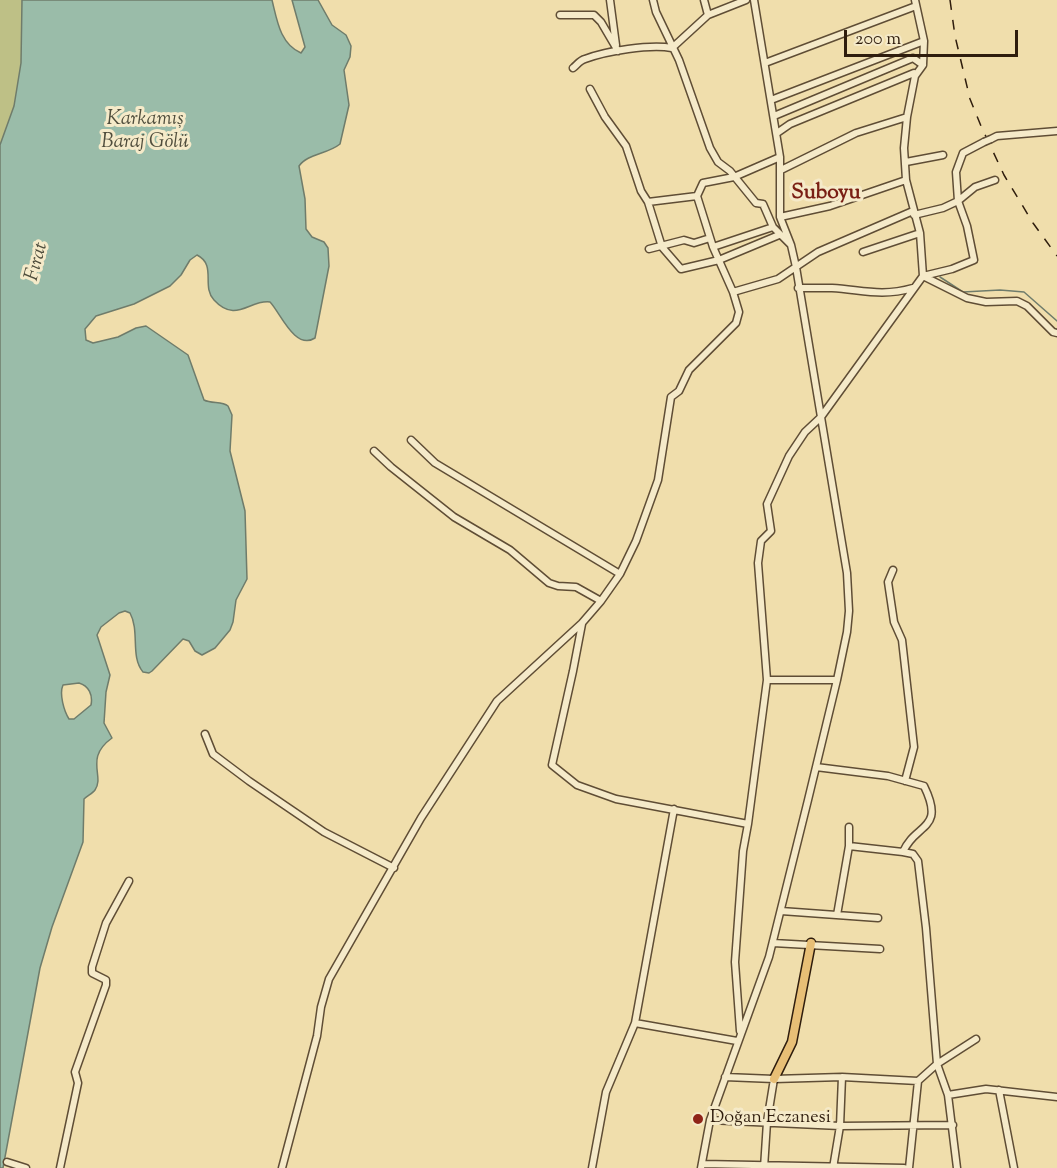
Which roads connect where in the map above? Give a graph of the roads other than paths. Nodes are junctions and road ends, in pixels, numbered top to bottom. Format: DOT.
graph roads {
  1 [pos="610,0"];
  2 [pos="653,0"];
  3 [pos="704,0"];
  4 [pos="746,0"];
  5 [pos="754,0"];
  6 [pos="916,3"];
  7 [pos="560,15"];
  8 [pos="708,15"];
  9 [pos="924,41"];
  10 [pos="672,48"];
  11 [pos="618,51"];
  12 [pos="765,63"];
  13 [pos="923,65"];
  14 [pos="573,68"];
  15 [pos="915,76"];
  16 [pos="590,90"];
  17 [pos="771,100"];
  18 [pos="774,116"];
  19 [pos="907,117"];
  20 [pos="1057,131"];
  21 [pos="777,133"];
  22 [pos="944,155"];
  23 [pos="780,157"];
  24 [pos="906,162"];
  25 [pos="781,170"];
  26 [pos="734,177"];
  27 [pos="906,180"];
  28 [pos="995,180"];
  29 [pos="697,196"];
  30 [pos="958,201"];
  31 [pos="648,202"];
  32 [pos="914,213"];
  33 [pos="780,217"];
  34 [pos="773,227"];
  35 [pos="920,233"];
  36 [pos="779,235"];
  37 [pos="710,238"];
  38 [pos="791,245"];
  39 [pos="662,247"];
  40 [pos="713,247"];
  41 [pos="649,249"];
  42 [pos="863,252"];
  43 [pos="719,260"];
  44 [pos="796,267"];
  45 [pos="922,276"];
  46 [pos="798,288"];
  47 [pos="913,288"];
  48 [pos="734,292"];
  49 [pos="1057,333"];
  50 [pos="821,417"];
  51 [pos="411,440"];
  52 [pos="374,451"];
  53 [pos="893,570"];
  54 [pos="620,574"];
  55 [pos="601,601"];
  56 [pos="582,623"];
  57 [pos="767,680"];
  58 [pos="837,680"];
  59 [pos="205,734"];
  60 [pos="816,767"];
  61 [pos="904,781"];
  62 [pos="674,809"];
  63 [pos="748,824"];
  64 [pos="849,827"];
  65 [pos="849,846"];
  66 [pos="903,852"];
  67 [pos="394,868"];
  68 [pos="129,881"];
  69 [pos="781,911"];
  70 [pos="837,915"];
  71 [pos="878,918"];
  72 [pos="773,942"];
  73 [pos="811,943"];
  74 [pos="880,949"];
  75 [pos="635,1023"];
  76 [pos="739,1038"];
  77 [pos="976,1039"];
  78 [pos="937,1064"];
  79 [pos="725,1077"];
  80 [pos="842,1077"];
  81 [pos="774,1079"];
  82 [pos="918,1082"];
  83 [pos="999,1090"];
  84 [pos="948,1095"];
  85 [pos="1057,1097"];
  86 [pos="710,1120"];
  87 [pos="767,1122"];
  88 [pos="914,1125"];
  89 [pos="953,1125"];
  90 [pos="840,1126"];
  91 [pos="7,1162"];
  92 [pos="702,1166"];
  93 [pos="764,1167"];
  94 [pos="833,1167"];
  95 [pos="26,1168"];
  96 [pos="60,1168"];
  97 [pos="282,1168"];
  98 [pos="592,1168"];
  99 [pos="903,1168"];
  100 [pos="909,1168"];
  101 [pos="957,1168"];
  102 [pos="1014,1168"];
  1 -- 11 [label="street"];
  2 -- 10 [label="street"];
  3 -- 8 [label="street"];
  4 -- 8 [label="street"];
  5 -- 12 [label="street"];
  6 -- 9 [label="street"];
  6 -- 12 [label="street"];
  7 -- 11 [label="street"];
  8 -- 10 [label="street"];
  9 -- 13 [label="street"];
  9 -- 17 [label="street"];
  10 -- 11 [label="street"];
  10 -- 26 [label="street"];
  11 -- 14 [label="street"];
  12 -- 17 [label="street"];
  13 -- 15 [label="street"];
  13 -- 18 [label="street"];
  15 -- 19 [label="street"];
  15 -- 21 [label="street"];
  16 -- 31 [label="street"];
  17 -- 18 [label="street"];
  18 -- 21 [label="street"];
  19 -- 24 [label="street"];
  19 -- 25 [label="street"];
  20 -- 30 [label="street, bridge"];
  21 -- 23 [label="street"];
  22 -- 24 [label="street"];
  23 -- 25 [label="street"];
  23 -- 26 [label="street"];
  24 -- 27 [label="street"];
  25 -- 33 [label="street"];
  26 -- 29 [label="street"];
  26 -- 34 [label="street"];
  27 -- 32 [label="street"];
  27 -- 33 [label="street"];
  28 -- 30 [label="street"];
  29 -- 31 [label="street"];
  29 -- 37 [label="street"];
  30 -- 32 [label="street"];
  30 -- 45 [label="street"];
  31 -- 39 [label="street"];
  32 -- 35 [label="street"];
  32 -- 44 [label="street"];
  33 -- 38 [label="street"];
  34 -- 36 [label="street"];
  34 -- 40 [label="street"];
  35 -- 42 [label="street"];
  35 -- 45 [label="street"];
  36 -- 38 [label="street"];
  36 -- 43 [label="street"];
  37 -- 39 [label="street"];
  37 -- 40 [label="street"];
  38 -- 44 [label="street"];
  39 -- 41 [label="street"];
  39 -- 43 [label="street"];
  40 -- 43 [label="street"];
  43 -- 48 [label="street"];
  44 -- 46 [label="street"];
  44 -- 48 [label="street"];
  45 -- 47 [label="street"];
  45 -- 49 [label="street"];
  46 -- 47 [label="street"];
  46 -- 50 [label="street"];
  47 -- 50 [label="street"];
  48 -- 54 [label="street"];
  50 -- 57 [label="street"];
  50 -- 58 [label="street"];
  51 -- 54 [label="street"];
  52 -- 55 [label="street"];
  53 -- 61 [label="street"];
  54 -- 55 [label="street"];
  55 -- 56 [label="street"];
  56 -- 62 [label="street"];
  56 -- 67 [label="street"];
  57 -- 58 [label="street"];
  57 -- 63 [label="street"];
  58 -- 60 [label="street"];
  59 -- 67 [label="street"];
  60 -- 61 [label="street"];
  60 -- 69 [label="street"];
  61 -- 66 [label="street"];
  62 -- 63 [label="street"];
  62 -- 75 [label="street"];
  63 -- 76 [label="street"];
  64 -- 65 [label="street"];
  65 -- 66 [label="street"];
  65 -- 70 [label="street"];
  66 -- 78 [label="street"];
  67 -- 97 [label="street"];
  68 -- 96 [label="street"];
  69 -- 70 [label="street"];
  69 -- 72 [label="street"];
  70 -- 71 [label="street"];
  72 -- 73 [label="street"];
  72 -- 76 [label="street"];
  73 -- 74 [label="street"];
  73 -- 81 [label="main road"];
  75 -- 76 [label="street"];
  75 -- 98 [label="street"];
  76 -- 79 [label="street"];
  77 -- 78 [label="street"];
  78 -- 82 [label="street"];
  78 -- 84 [label="street"];
  79 -- 81 [label="street"];
  79 -- 86 [label="street"];
  80 -- 81 [label="street"];
  80 -- 82 [label="street"];
  80 -- 90 [label="street"];
  81 -- 87 [label="street"];
  82 -- 88 [label="street"];
  83 -- 84 [label="street"];
  83 -- 85 [label="street"];
  83 -- 102 [label="street"];
  84 -- 89 [label="street"];
  86 -- 87 [label="street"];
  86 -- 92 [label="street"];
  87 -- 90 [label="street"];
  87 -- 93 [label="street"];
  88 -- 89 [label="street"];
  88 -- 90 [label="street"];
  88 -- 100 [label="street"];
  89 -- 101 [label="street"];
  90 -- 94 [label="street"];
  91 -- 95 [label="street"];
  92 -- 93 [label="street"];
  93 -- 94 [label="street"];
  94 -- 99 [label="street"];
}
